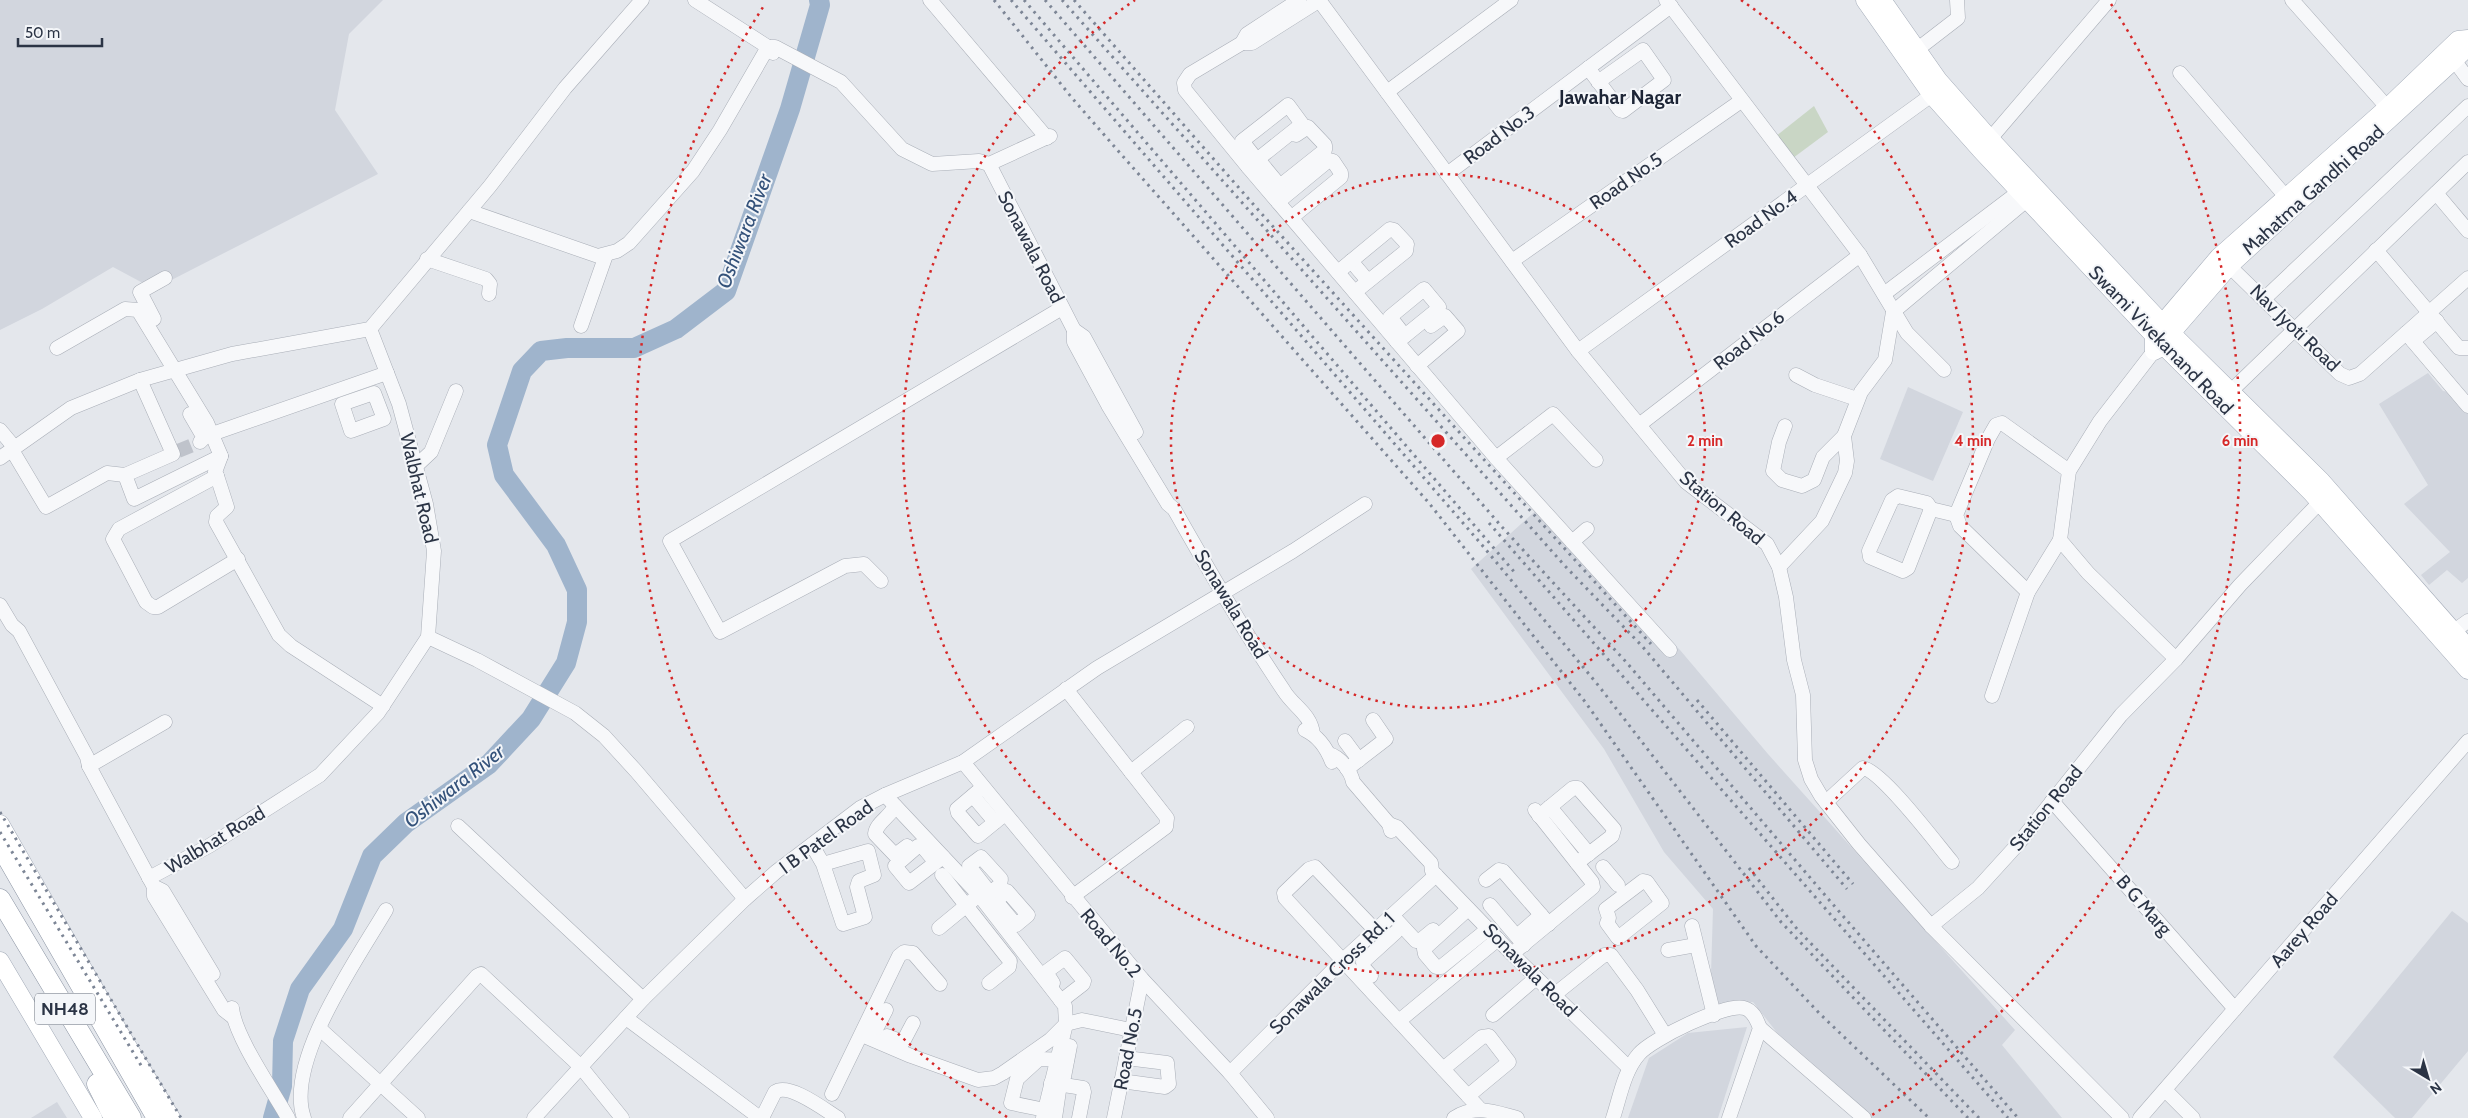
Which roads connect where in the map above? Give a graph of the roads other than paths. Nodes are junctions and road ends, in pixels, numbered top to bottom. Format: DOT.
graph roads {
  1 [pos="642,0"];
  2 [pos="695,0"];
  3 [pos="930,0"];
  4 [pos="1299,0"];
  5 [pos="1319,0"];
  6 [pos="1511,0"];
  7 [pos="1865,0"];
  8 [pos="1882,0"];
  9 [pos="1956,0"];
  10 [pos="2109,0"];
  11 [pos="2292,0"];
  12 [pos="1668,3"];
  13 [pos="2467,40"];
  14 [pos="1624,41"];
  15 [pos="1242,42"];
  16 [pos="772,49"];
  17 [pos="1911,54"];
  18 [pos="1635,55"];
  19 [pos="2451,55"];
  20 [pos="1588,68"];
  21 [pos="2180,73"];
  22 [pos="2468,79"];
  23 [pos="1598,82"];
  24 [pos="1938,91"];
  25 [pos="1387,92"];
  26 [pos="1741,101"];
  27 [pos="2468,106"];
  28 [pos="2390,112"];
  29 [pos="1990,139"];
  30 [pos="1239,147"];
  31 [pos="2468,162"];
  32 [pos="989,164"];
  33 [pos="1254,165"];
  34 [pos="1447,174"];
  35 [pos="1806,187"];
  36 [pos="1280,193"];
  37 [pos="2436,193"];
  38 [pos="2024,195"];
  39 [pos="2290,202"];
  40 [pos="1306,205"];
  41 [pos="469,211"];
  42 [pos="1291,218"];
  43 [pos="2468,231"];
  44 [pos="2376,250"];
  45 [pos="606,255"];
  46 [pos="1860,255"];
  47 [pos="427,259"];
  48 [pos="1351,261"];
  49 [pos="1512,261"];
  50 [pos="2224,261"];
  51 [pos="1338,272"];
  52 [pos="165,278"];
  53 [pos="2468,278"];
  54 [pos="1368,281"];
  55 [pos="1355,292"];
  56 [pos="489,294"];
  57 [pos="1884,294"];
  58 [pos="2264,299"];
  59 [pos="1062,308"];
  60 [pos="1892,312"];
  61 [pos="148,316"];
  62 [pos="2434,316"];
  63 [pos="581,326"];
  64 [pos="158,327"];
  65 [pos="2294,328"];
  66 [pos="370,329"];
  67 [pos="2410,337"];
  68 [pos="2161,338"];
  69 [pos="57,348"];
  70 [pos="2468,348"];
  71 [pos="1578,351"];
  72 [pos="175,369"];
  73 [pos="1944,370"];
  74 [pos="388,372"];
  75 [pos="1796,375"];
  76 [pos="140,380"];
  77 [pos="456,391"];
  78 [pos="2230,392"];
  79 [pos="1857,399"];
  80 [pos="399,404"];
  81 [pos="2468,406"];
  82 [pos="382,410"];
  83 [pos="190,414"];
  84 [pos="1639,426"];
  85 [pos="1785,426"];
  86 [pos="0,430"];
  87 [pos="204,432"];
  88 [pos="1844,436"];
  89 [pos="14,449"];
  90 [pos="221,456"];
  91 [pos="0,458"];
  92 [pos="1496,458"];
  93 [pos="1596,460"];
  94 [pos="416,466"];
  95 [pos="2069,471"];
  96 [pos="125,475"];
  97 [pos="217,476"];
  98 [pos="2320,502"];
  99 [pos="1365,504"];
  100 [pos="1931,509"];
  101 [pos="1956,515"];
  102 [pos="1587,529"];
  103 [pos="2060,540"];
  104 [pos="1572,542"];
  105 [pos="238,559"];
  106 [pos="1779,567"];
  107 [pos="882,581"];
  108 [pos="2028,592"];
  109 [pos="1222,593"];
  110 [pos="0,605"];
  111 [pos="2468,621"];
  112 [pos="2454,631"];
  113 [pos="428,637"];
  114 [pos="2468,648"];
  115 [pos="1670,650"];
  116 [pos="2176,659"];
  117 [pos="2468,670"];
  118 [pos="1066,689"];
  119 [pos="1992,696"];
  120 [pos="383,706"];
  121 [pos="1373,720"];
  122 [pos="166,722"];
  123 [pos="1187,728"];
  124 [pos="1345,741"];
  125 [pos="2468,741"];
  126 [pos="1360,760"];
  127 [pos="963,762"];
  128 [pos="88,766"];
  129 [pos="1131,772"];
  130 [pos="1350,776"];
  131 [pos="978,792"];
  132 [pos="885,795"];
  133 [pos="2052,801"];
  134 [pos="1826,802"];
  135 [pos="893,810"];
  136 [pos="1542,811"];
  137 [pos="1000,818"];
  138 [pos="0,824"];
  139 [pos="458,826"];
  140 [pos="922,840"];
  141 [pos="812,844"];
  142 [pos="0,845"];
  143 [pos="1589,854"];
  144 [pos="1952,862"];
  145 [pos="1577,863"];
  146 [pos="823,864"];
  147 [pos="940,865"];
  148 [pos="1434,873"];
  149 [pos="1486,880"];
  150 [pos="151,883"];
  151 [pos="1618,885"];
  152 [pos="1591,887"];
  153 [pos="1534,895"];
  154 [pos="984,896"];
  155 [pos="1072,897"];
  156 [pos="0,899"];
  157 [pos="744,900"];
  158 [pos="1490,905"];
  159 [pos="966,906"];
  160 [pos="1466,906"];
  161 [pos="1606,909"];
  162 [pos="386,910"];
  163 [pos="1548,920"];
  164 [pos="1384,922"];
  165 [pos="1692,926"];
  166 [pos="1931,926"];
  167 [pos="939,928"];
  168 [pos="1488,929"];
  169 [pos="1396,932"];
  170 [pos="1010,935"];
  171 [pos="1498,939"];
  172 [pos="1520,940"];
  173 [pos="997,945"];
  174 [pos="1407,945"];
  175 [pos="1696,945"];
  176 [pos="1668,950"];
  177 [pos="1512,954"];
  178 [pos="1343,960"];
  179 [pos="0,961"];
  180 [pos="1372,976"];
  181 [pos="1046,978"];
  182 [pos="1536,978"];
  183 [pos="1142,979"];
  184 [pos="989,983"];
  185 [pos="940,984"];
  186 [pos="1554,995"];
  187 [pos="643,999"];
  188 [pos="1063,1000"];
  189 [pos="2235,1009"];
  190 [pos="886,1010"];
  191 [pos="1493,1015"];
  192 [pos="1714,1015"];
  193 [pos="626,1018"];
  194 [pos="1400,1021"];
  195 [pos="913,1023"];
  196 [pos="1066,1024"];
  197 [pos="1760,1028"];
  198 [pos="320,1029"];
  199 [pos="1131,1030"];
  200 [pos="868,1031"];
  201 [pos="1665,1035"];
  202 [pos="1070,1046"];
  203 [pos="93,1055"];
  204 [pos="1057,1059"];
  205 [pos="1132,1059"];
  206 [pos="580,1066"];
  207 [pos="1629,1068"];
  208 [pos="1444,1069"];
  209 [pos="1230,1073"];
  210 [pos="1054,1081"];
  211 [pos="1127,1082"];
  212 [pos="381,1084"];
  213 [pos="2165,1090"];
  214 [pos="832,1094"];
  215 [pos="1468,1096"];
  216 [pos="1480,1108"];
  217 [pos="1045,1114"];
  218 [pos="288,1117"];
  219 [pos="93,1118"];
  220 [pos="114,1118"];
  221 [pos="131,1118"];
  222 [pos="157,1118"];
  223 [pos="171,1118"];
  224 [pos="304,1118"];
  225 [pos="350,1118"];
  226 [pos="418,1118"];
  227 [pos="534,1118"];
  228 [pos="622,1118"];
  229 [pos="761,1118"];
  230 [pos="838,1118"];
  231 [pos="1079,1118"];
  232 [pos="1114,1118"];
  233 [pos="1267,1118"];
  234 [pos="1454,1118"];
  235 [pos="1517,1118"];
  236 [pos="1613,1118"];
  237 [pos="1729,1118"];
  238 [pos="1864,1118"];
  239 [pos="2122,1118"];
  240 [pos="2140,1118"];
  241 [pos="2193,1118"];
  1 -- 41 [label="street"];
  2 -- 16 [label="street"];
  3 -- 32 [label="street"];
  4 -- 15 [label="street"];
  5 -- 15 [label="street"];
  5 -- 25 [label="street, Station Road"];
  6 -- 25 [label="street"];
  7 -- 17 [label="main road, Swami Vivekanand Road"];
  8 -- 17 [label="main road, Swami Vivekanand Road"];
  9 -- 17 [label="street"];
  10 -- 29 [label="street"];
  11 -- 28 [label="street"];
  12 -- 14 [label="street, Road No.3"];
  12 -- 26 [label="street"];
  13 -- 19 [label="main road, Mahatma Gandhi Road"];
  14 -- 18 [label="street"];
  14 -- 20 [label="street, Road No.3"];
  15 -- 30 [label="street"];
  16 -- 32 [label="street"];
  16 -- 45 [label="street"];
  17 -- 24 [label="main road, Swami Vivekanand Road"];
  18 -- 23 [label="street"];
  18 -- 23 [label="street"];
  19 -- 22 [label="street"];
  19 -- 28 [label="main road, Mahatma Gandhi Road"];
  20 -- 23 [label="street"];
  20 -- 34 [label="street, Road No.3"];
  21 -- 39 [label="street"];
  24 -- 29 [label="main road, Swami Vivekanand Road"];
  24 -- 35 [label="street, Road No.4"];
  24 -- 38 [label="main road, Swami Vivekanand Road"];
  25 -- 34 [label="street, Station Road"];
  26 -- 35 [label="street"];
  26 -- 49 [label="street, Road No.5"];
  27 -- 58 [label="street"];
  28 -- 39 [label="main road, Mahatma Gandhi Road"];
  29 -- 68 [label="main road, Swami Vivekanand Road"];
  30 -- 33 [label="street"];
  30 -- 33 [label="street"];
  31 -- 37 [label="street"];
  32 -- 59 [label="street, Sonawala Road"];
  33 -- 36 [label="street"];
  33 -- 36 [label="street"];
  34 -- 49 [label="street, Station Road"];
  35 -- 46 [label="street"];
  35 -- 71 [label="street, Road No.4"];
  36 -- 40 [label="street"];
  36 -- 40 [label="street"];
  36 -- 42 [label="street"];
  37 -- 43 [label="street"];
  37 -- 44 [label="street"];
  38 -- 57 [label="street"];
  38 -- 60 [label="street"];
  38 -- 68 [label="main road, Swami Vivekanand Road"];
  39 -- 50 [label="main road, Mahatma Gandhi Road"];
  40 -- 42 [label="street"];
  41 -- 45 [label="street"];
  41 -- 47 [label="street"];
  42 -- 51 [label="street"];
  44 -- 62 [label="street"];
  44 -- 65 [label="street"];
  45 -- 63 [label="street"];
  46 -- 57 [label="street"];
  46 -- 84 [label="street, Road No.6"];
  47 -- 56 [label="street"];
  47 -- 66 [label="street"];
  48 -- 51 [label="street"];
  48 -- 54 [label="street"];
  48 -- 54 [label="street"];
  49 -- 71 [label="street, Station Road"];
  50 -- 58 [label="street, Nav Jyoti Road"];
  50 -- 68 [label="main road, Mahatma Gandhi Road"];
  51 -- 55 [label="street"];
  52 -- 61 [label="street"];
  53 -- 62 [label="street"];
  54 -- 55 [label="street"];
  55 -- 92 [label="street"];
  57 -- 60 [label="street"];
  58 -- 65 [label="street, Nav Jyoti Road"];
  59 -- 107 [label="street"];
  59 -- 109 [label="street, Sonawala Road"];
  60 -- 73 [label="street"];
  60 -- 79 [label="street"];
  61 -- 64 [label="street"];
  61 -- 69 [label="street"];
  61 -- 72 [label="street"];
  62 -- 67 [label="street"];
  62 -- 70 [label="street"];
  65 -- 67 [label="street, Nav Jyoti Road"];
  65 -- 78 [label="street"];
  66 -- 72 [label="street"];
  66 -- 74 [label="street, Walbhat Road"];
  67 -- 81 [label="street"];
  68 -- 78 [label="main road, Swami Vivekanand Road"];
  68 -- 95 [label="street"];
  68 -- 98 [label="main road, Swami Vivekanand Road"];
  71 -- 84 [label="street, Station Road"];
  72 -- 76 [label="street"];
  72 -- 87 [label="street"];
  74 -- 80 [label="street, Walbhat Road"];
  74 -- 87 [label="street"];
  75 -- 79 [label="street"];
  76 -- 89 [label="street"];
  76 -- 96 [label="street"];
  77 -- 94 [label="street"];
  78 -- 112 [label="main road, Swami Vivekanand Road"];
  79 -- 88 [label="street"];
  80 -- 82 [label="street"];
  80 -- 94 [label="street, Walbhat Road"];
  83 -- 87 [label="street"];
  84 -- 106 [label="street, Station Road"];
  85 -- 88 [label="street"];
  86 -- 89 [label="street"];
  87 -- 90 [label="street"];
  88 -- 106 [label="street"];
  89 -- 91 [label="street"];
  89 -- 96 [label="street"];
  90 -- 96 [label="street"];
  90 -- 97 [label="street"];
  92 -- 93 [label="street"];
  92 -- 104 [label="street"];
  94 -- 113 [label="street, Walbhat Road"];
  95 -- 101 [label="street"];
  95 -- 103 [label="street"];
  97 -- 105 [label="street"];
  97 -- 105 [label="street"];
  98 -- 116 [label="street, Station Road"];
  98 -- 117 [label="main road, Swami Vivekanand Road"];
  99 -- 109 [label="street, I B Patel Road"];
  100 -- 100 [label="street"];
  100 -- 101 [label="street"];
  101 -- 108 [label="street"];
  102 -- 104 [label="street"];
  103 -- 108 [label="street"];
  103 -- 116 [label="street"];
  104 -- 115 [label="street"];
  105 -- 120 [label="street"];
  106 -- 134 [label="street, Station Road"];
  108 -- 119 [label="street"];
  109 -- 118 [label="street, I B Patel Road"];
  109 -- 130 [label="street, Sonawala Road"];
  110 -- 128 [label="street"];
  111 -- 112 [label="street"];
  112 -- 114 [label="main road, Swami Vivekanand Road"];
  113 -- 120 [label="street, Walbhat Road"];
  113 -- 157 [label="street"];
  116 -- 133 [label="street, Station Road"];
  118 -- 127 [label="street, I B Patel Road"];
  118 -- 129 [label="street"];
  120 -- 150 [label="street, Walbhat Road"];
  121 -- 126 [label="street"];
  122 -- 128 [label="street"];
  123 -- 129 [label="street"];
  124 -- 126 [label="street"];
  125 -- 189 [label="street, Aarey Road"];
  126 -- 130 [label="street"];
  127 -- 131 [label="street, Road No.2"];
  127 -- 132 [label="street, I B Patel Road"];
  128 -- 150 [label="street"];
  129 -- 155 [label="street"];
  130 -- 148 [label="street, Sonawala Road"];
  131 -- 137 [label="street, Road No.2"];
  131 -- 137 [label="street"];
  132 -- 135 [label="street"];
  132 -- 141 [label="street, I B Patel Road"];
  133 -- 166 [label="street, Station Road"];
  133 -- 189 [label="street, B G Marg"];
  134 -- 144 [label="street"];
  134 -- 166 [label="street"];
  135 -- 140 [label="street"];
  135 -- 140 [label="street"];
  136 -- 143 [label="street"];
  136 -- 143 [label="street"];
  136 -- 145 [label="street"];
  137 -- 155 [label="street, Road No.2"];
  138 -- 223 [label="main road"];
  139 -- 187 [label="street"];
  140 -- 147 [label="street"];
  140 -- 147 [label="street"];
  141 -- 146 [label="street"];
  141 -- 157 [label="street, I B Patel Road"];
  142 -- 222 [label="highway, NH48"];
  143 -- 145 [label="street"];
  145 -- 152 [label="street"];
  146 -- 146 [label="street"];
  147 -- 154 [label="street"];
  147 -- 159 [label="street"];
  148 -- 160 [label="street, Sonawala Road"];
  148 -- 164 [label="street, Sonawala Cross Rd. 1"];
  149 -- 163 [label="street"];
  150 -- 218 [label="street"];
  151 -- 152 [label="street"];
  152 -- 161 [label="street"];
  152 -- 163 [label="street"];
  153 -- 163 [label="street"];
  154 -- 159 [label="street"];
  154 -- 170 [label="street"];
  155 -- 183 [label="street, Road No.2"];
  156 -- 203 [label="highway, NH48"];
  157 -- 187 [label="street, I B Patel Road"];
  158 -- 172 [label="street"];
  159 -- 167 [label="street"];
  159 -- 173 [label="street"];
  160 -- 164 [label="street"];
  160 -- 168 [label="street, Sonawala Road"];
  160 -- 168 [label="street"];
  162 -- 198 [label="street"];
  163 -- 172 [label="street"];
  164 -- 169 [label="street"];
  164 -- 178 [label="street, Sonawala Cross Rd. 1"];
  164 -- 178 [label="street"];
  165 -- 175 [label="street"];
  166 -- 239 [label="street"];
  168 -- 171 [label="street, Sonawala Road"];
  169 -- 174 [label="street"];
  169 -- 180 [label="street"];
  170 -- 173 [label="street"];
  170 -- 181 [label="street"];
  171 -- 177 [label="street, Sonawala Road"];
  171 -- 194 [label="street"];
  172 -- 177 [label="street"];
  173 -- 184 [label="street"];
  175 -- 176 [label="street"];
  175 -- 192 [label="street"];
  177 -- 182 [label="street, Sonawala Road"];
  178 -- 194 [label="street"];
  178 -- 209 [label="street, Sonawala Cross Rd. 1"];
  179 -- 219 [label="main road"];
  181 -- 188 [label="street"];
  181 -- 188 [label="street"];
  182 -- 186 [label="street, Sonawala Road"];
  182 -- 191 [label="street"];
  183 -- 199 [label="street, Road No.5"];
  183 -- 209 [label="street, Road No.2"];
  185 -- 200 [label="street"];
  186 -- 201 [label="street"];
  186 -- 207 [label="street, Sonawala Road"];
  187 -- 193 [label="street, I B Patel Road"];
  188 -- 196 [label="street"];
  189 -- 213 [label="street, Aarey Road"];
  190 -- 200 [label="street"];
  192 -- 197 [label="street"];
  192 -- 201 [label="street"];
  193 -- 206 [label="street, I B Patel Road"];
  193 -- 229 [label="street"];
  194 -- 208 [label="street"];
  195 -- 200 [label="street"];
  196 -- 199 [label="street"];
  196 -- 200 [label="street"];
  196 -- 204 [label="street"];
  197 -- 237 [label="street"];
  197 -- 238 [label="street"];
  198 -- 212 [label="street"];
  198 -- 224 [label="street"];
  199 -- 205 [label="street, Road No.5"];
  200 -- 214 [label="street"];
  201 -- 207 [label="street"];
  202 -- 204 [label="street"];
  203 -- 220 [label="highway"];
  203 -- 221 [label="highway, NH48"];
  204 -- 210 [label="street"];
  204 -- 217 [label="street"];
  205 -- 211 [label="street, Road No.5"];
  205 -- 211 [label="street"];
  206 -- 212 [label="street"];
  206 -- 227 [label="street, I B Patel Road"];
  206 -- 228 [label="street"];
  207 -- 236 [label="street"];
  208 -- 215 [label="street"];
  208 -- 215 [label="street"];
  209 -- 233 [label="street, Road No.2"];
  210 -- 217 [label="street"];
  210 -- 231 [label="street"];
  211 -- 232 [label="street, Road No.5"];
  212 -- 225 [label="street"];
  212 -- 226 [label="street"];
  213 -- 240 [label="street, Aarey Road"];
  213 -- 241 [label="street"];
  215 -- 216 [label="street"];
  216 -- 234 [label="street"];
  216 -- 235 [label="street"];
  229 -- 230 [label="street"];
}
